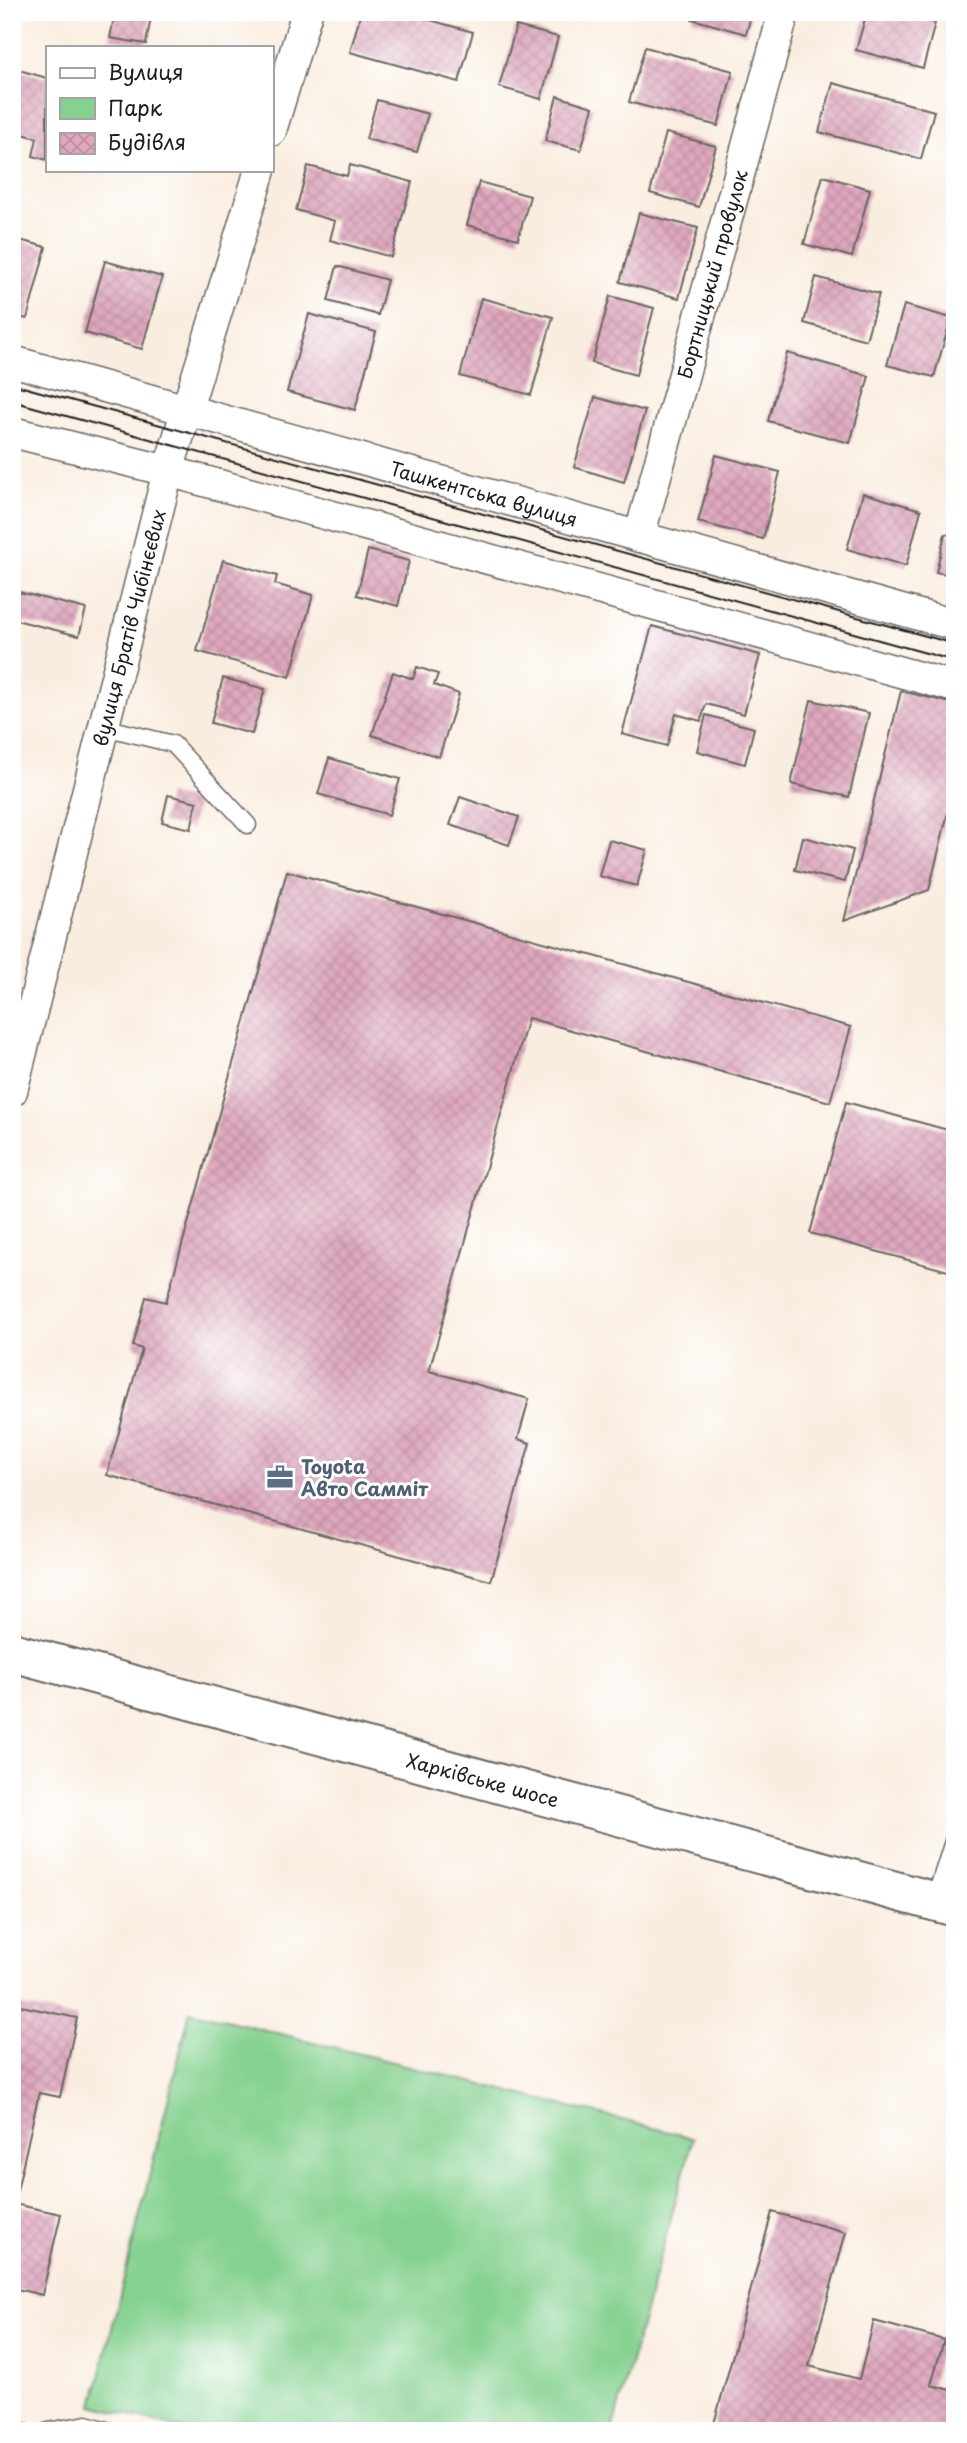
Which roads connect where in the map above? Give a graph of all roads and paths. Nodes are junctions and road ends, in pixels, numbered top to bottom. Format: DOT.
graph roads {
  1 [pos="307,12"];
  2 [pos="784,12"];
  3 [pos="273,124"];
  4 [pos="259,172"];
  5 [pos="12,361"];
  6 [pos="187,411"];
  7 [pos="12,432"];
  8 [pos="168,471"];
  9 [pos="639,537"];
  10 [pos="955,625"];
  11 [pos="955,687"];
  12 [pos="104,727"];
  13 [pos="248,825"];
  14 [pos="12,1091"];
  15 [pos="12,1652"];
  16 [pos="955,1835"];
  17 [pos="944,1904"];
  18 [pos="12,2428"];
  19 [pos="24,2431"];
  20 [pos="48,2431"];
  21 [pos="110,2431"];
  1 -- 3 [label="street"];
  2 -- 9 [label="street, Бортницький провулок"];
  4 -- 6 [label="street, вулиця Братів Чибінєєвих"];
  5 -- 6 [label="street, Ташкентська вулиця"];
  6 -- 8 [label="street, вулиця Братів Чибінєєвих"];
  6 -- 9 [label="street, Ташкентська вулиця"];
  7 -- 8 [label="street"];
  8 -- 11 [label="street"];
  8 -- 12 [label="street, вулиця Братів Чибінєєвих"];
  9 -- 10 [label="street, Ташкентська вулиця"];
  12 -- 13 [label="lane"];
  12 -- 14 [label="street, вулиця Братів Чибінєєвих"];
  15 -- 17 [label="main road, Харківське шосе"];
  16 -- 17 [label="lane"];
  18 -- 19 [label="lane"];
  20 -- 21 [label="lane"];
}
